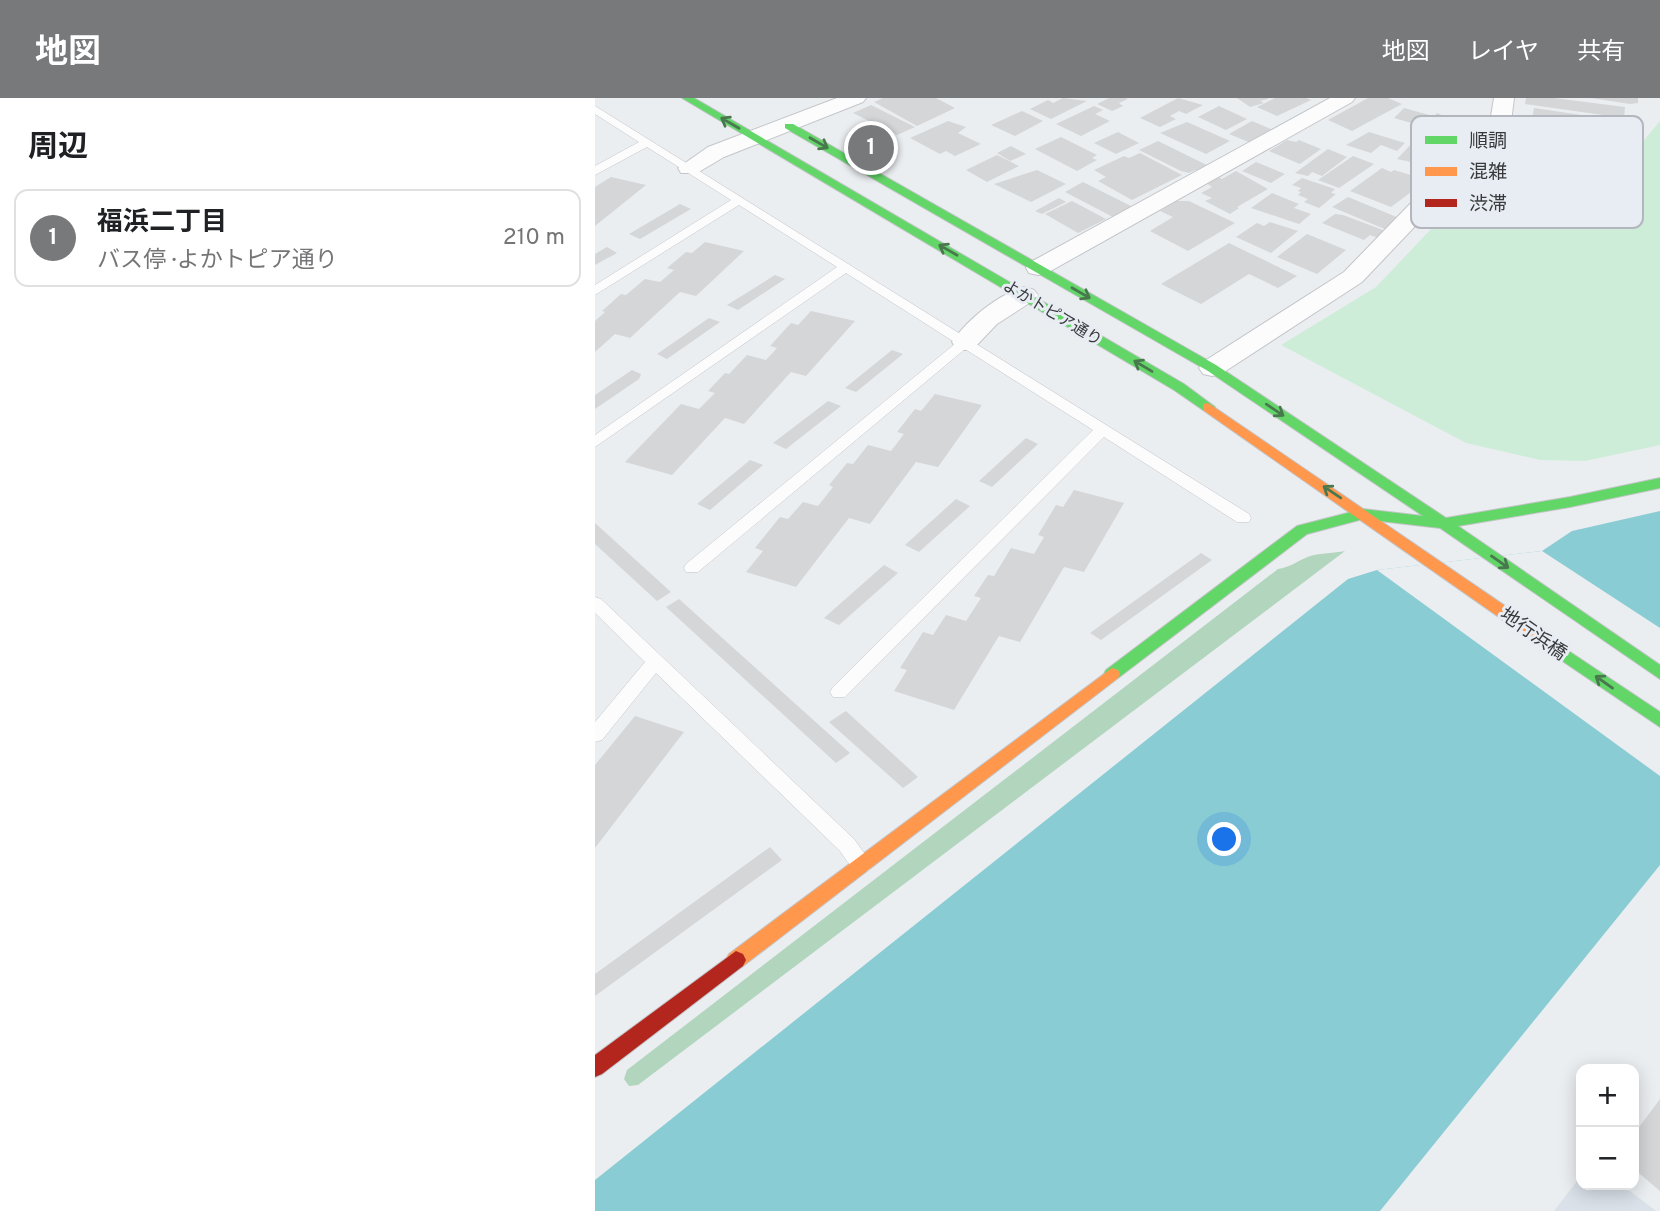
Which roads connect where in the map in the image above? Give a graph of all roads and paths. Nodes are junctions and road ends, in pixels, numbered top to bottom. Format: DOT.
graph roads {
  1 [pos="687,98"];
  2 [pos="856,98"];
  3 [pos="1345,98"];
  4 [pos="1504,98"];
  5 [pos="595,109"];
  6 [pos="763,112"];
  7 [pos="1501,116"];
  8 [pos="787,125"];
  9 [pos="757,138"];
  10 [pos="648,142"];
  11 [pos="689,168"];
  12 [pos="595,171"];
  13 [pos="739,200"];
  14 [pos="1411,217"];
  15 [pos="846,267"];
  16 [pos="1038,268"];
  17 [pos="595,290"];
  18 [pos="1025,295"];
  19 [pos="965,342"];
  20 [pos="1212,368"];
  21 [pos="1103,429"];
  22 [pos="595,442"];
  23 [pos="1660,483"];
  24 [pos="1363,514"];
  25 [pos="1243,517"];
  26 [pos="1444,523"];
  27 [pos="1408,545"];
  28 [pos="692,568"];
  29 [pos="595,603"];
  30 [pos="656,662"];
  31 [pos="1660,673"];
  32 [pos="839,692"];
  33 [pos="1660,721"];
  34 [pos="595,735"];
  35 [pos="862,864"];
  36 [pos="595,1068"];
  9 -- 1 [label="street, よかトピア通り, one-way"];
  2 -- 8 [label="street"];
  3 -- 16 [label="street"];
  4 -- 7 [label="street"];
  5 -- 10 [label="lane"];
  6 -- 8 [label="street, よかトピア通り"];
  8 -- 9 [label="street"];
  8 -- 16 [label="street, よかトピア通り, one-way"];
  9 -- 11 [label="street"];
  18 -- 9 [label="street, よかトピア通り, one-way"];
  10 -- 11 [label="lane"];
  10 -- 12 [label="lane"];
  11 -- 13 [label="lane"];
  13 -- 15 [label="lane"];
  13 -- 17 [label="lane"];
  14 -- 20 [label="street"];
  15 -- 19 [label="lane"];
  15 -- 22 [label="lane"];
  16 -- 20 [label="street, よかトピア通り, one-way"];
  18 -- 19 [label="street"];
  24 -- 18 [label="street, よかトピア通り, one-way"];
  19 -- 21 [label="lane"];
  19 -- 28 [label="lane"];
  20 -- 26 [label="street, よかトピア通り, one-way"];
  21 -- 25 [label="lane"];
  21 -- 32 [label="lane"];
  23 -- 26 [label="street"];
  24 -- 26 [label="street"];
  24 -- 27 [label="street, よかトピア通り"];
  24 -- 35 [label="street"];
  26 -- 31 [label="street, 地行浜橋, one-way"];
  33 -- 27 [label="street, 地行浜橋, one-way"];
  29 -- 30 [label="lane"];
  30 -- 34 [label="lane"];
  30 -- 35 [label="lane"];
  35 -- 36 [label="street"];
}
